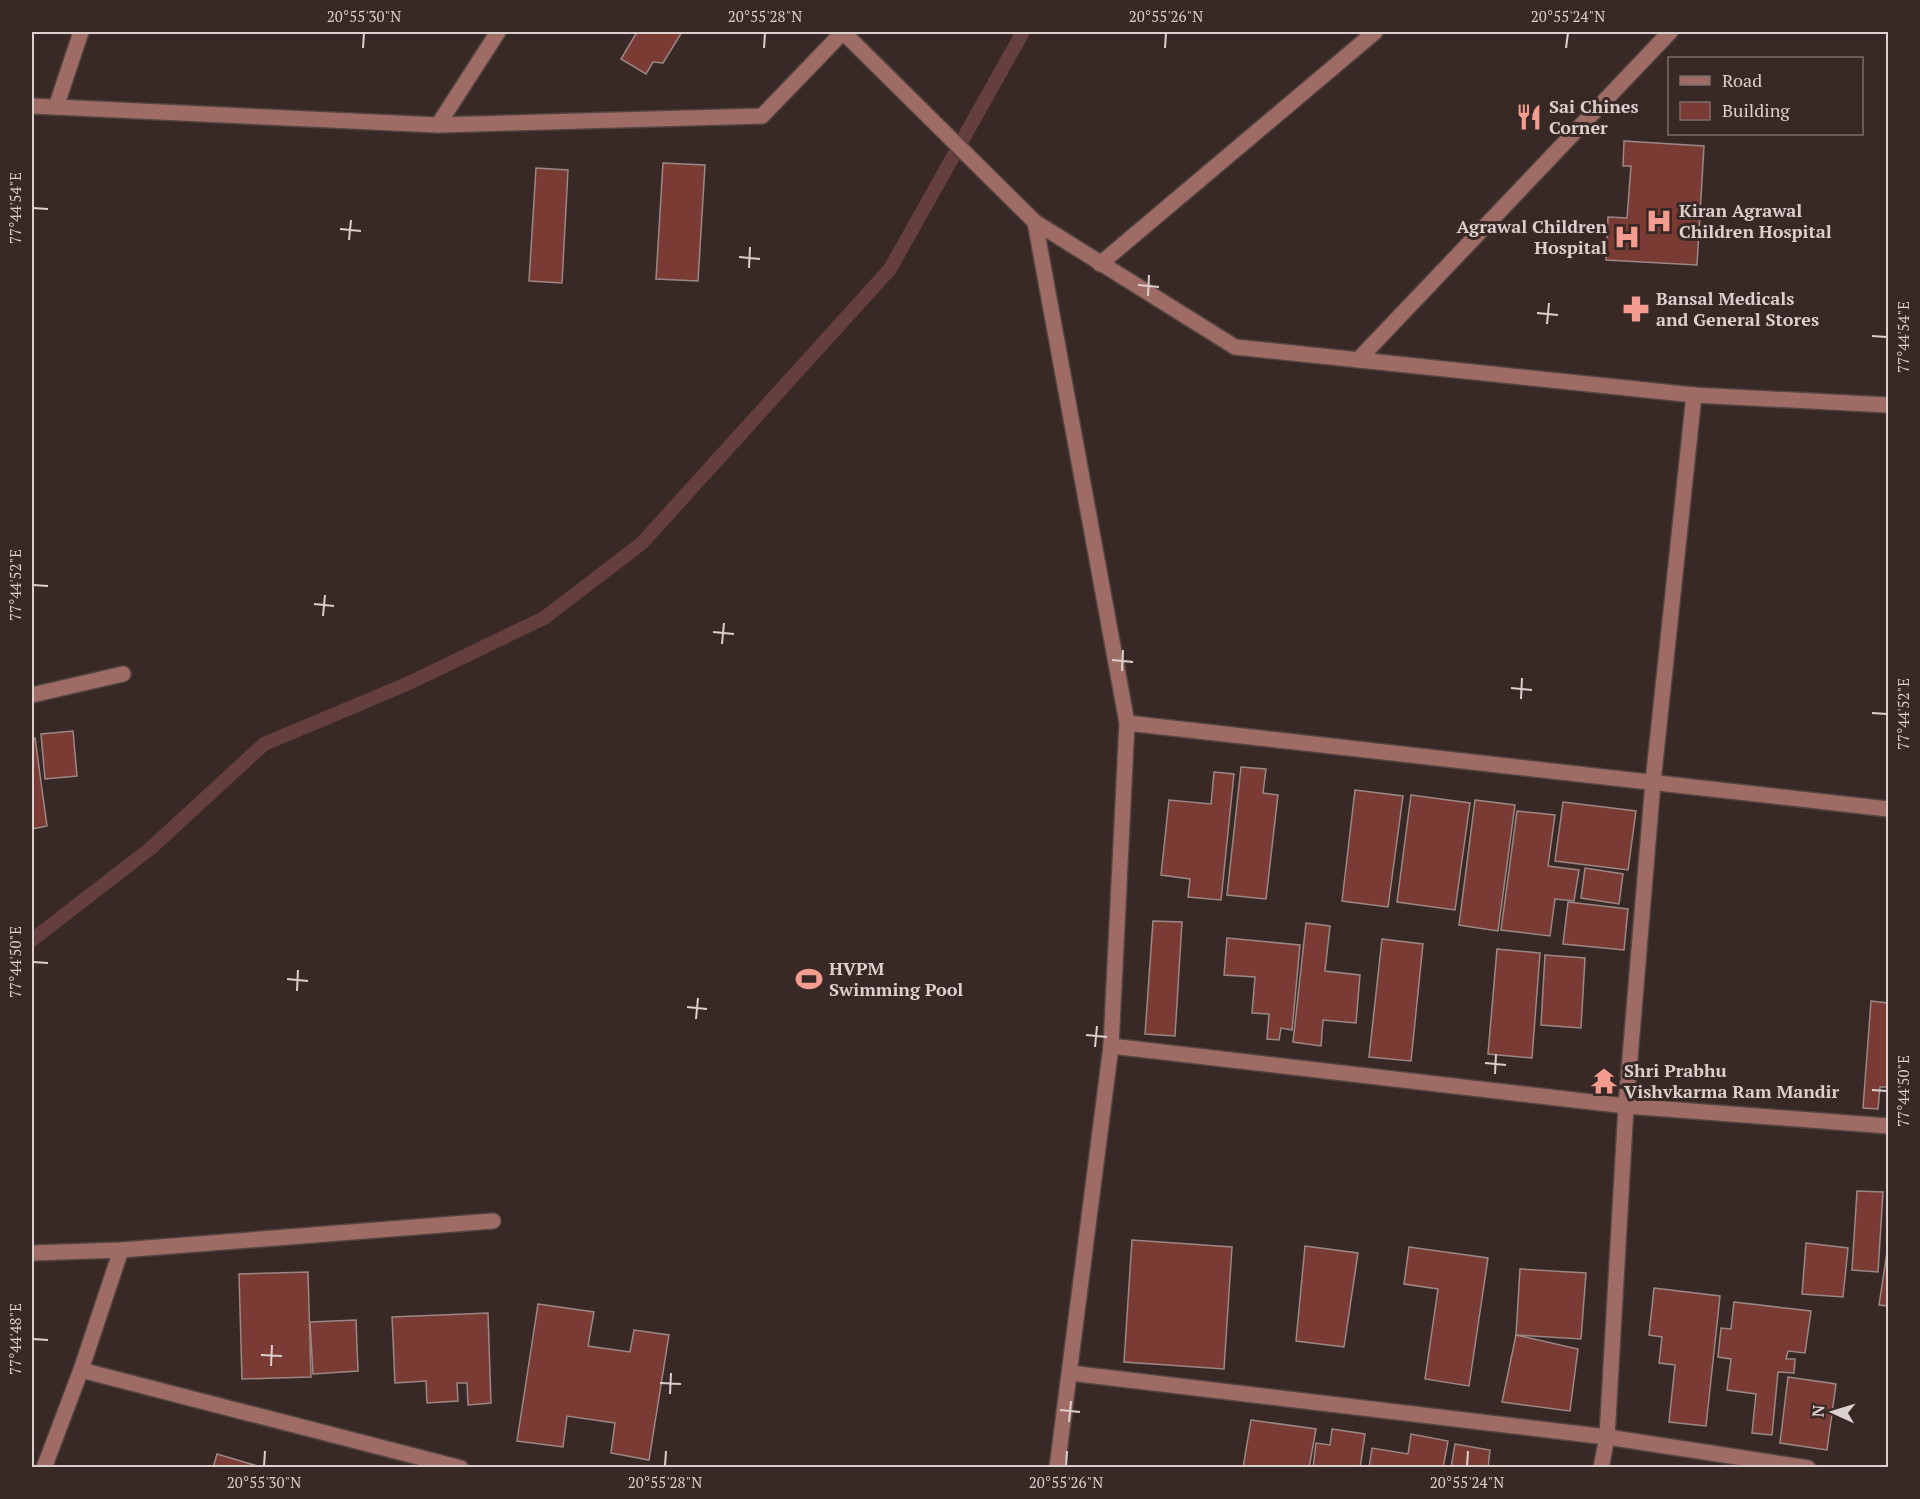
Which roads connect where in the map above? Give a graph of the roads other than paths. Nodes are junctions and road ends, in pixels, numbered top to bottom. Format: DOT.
graph roads {
  1 [pos="81,32"];
  2 [pos="498,32"];
  3 [pos="843,32"];
  4 [pos="1375,32"];
  5 [pos="1670,32"];
  6 [pos="32,106"];
  7 [pos="56,107"];
  8 [pos="438,125"];
  9 [pos="1035,222"];
  10 [pos="1100,264"];
  11 [pos="1358,360"];
  12 [pos="1694,395"];
  13 [pos="1888,405"];
  14 [pos="123,674"];
  15 [pos="32,696"];
  16 [pos="1127,723"];
  17 [pos="1653,782"];
  18 [pos="1888,809"];
  19 [pos="1111,1046"];
  20 [pos="1626,1106"];
  21 [pos="1888,1126"];
  22 [pos="492,1221"];
  23 [pos="122,1250"];
  24 [pos="32,1253"];
  25 [pos="81,1370"];
  26 [pos="1070,1373"];
  27 [pos="1607,1437"];
  28 [pos="44,1467"];
  29 [pos="461,1467"];
  30 [pos="1057,1467"];
  31 [pos="1601,1467"];
  32 [pos="1808,1467"];
  1 -- 7 [label="street"];
  2 -- 8 [label="street"];
  3 -- 8 [label="street"];
  3 -- 9 [label="street"];
  4 -- 10 [label="street"];
  5 -- 11 [label="street"];
  6 -- 7 [label="street"];
  7 -- 8 [label="street"];
  9 -- 10 [label="street"];
  9 -- 16 [label="street"];
  10 -- 11 [label="street"];
  11 -- 12 [label="street"];
  12 -- 13 [label="street"];
  12 -- 17 [label="street"];
  14 -- 15 [label="street"];
  16 -- 17 [label="street"];
  16 -- 19 [label="street"];
  17 -- 18 [label="street"];
  17 -- 20 [label="street"];
  19 -- 20 [label="street"];
  19 -- 26 [label="street"];
  20 -- 21 [label="street"];
  20 -- 27 [label="street"];
  22 -- 23 [label="street"];
  23 -- 24 [label="street"];
  23 -- 25 [label="street"];
  25 -- 28 [label="street"];
  25 -- 29 [label="street"];
  26 -- 27 [label="street"];
  26 -- 30 [label="street"];
  27 -- 31 [label="street"];
  27 -- 32 [label="street"];
}
